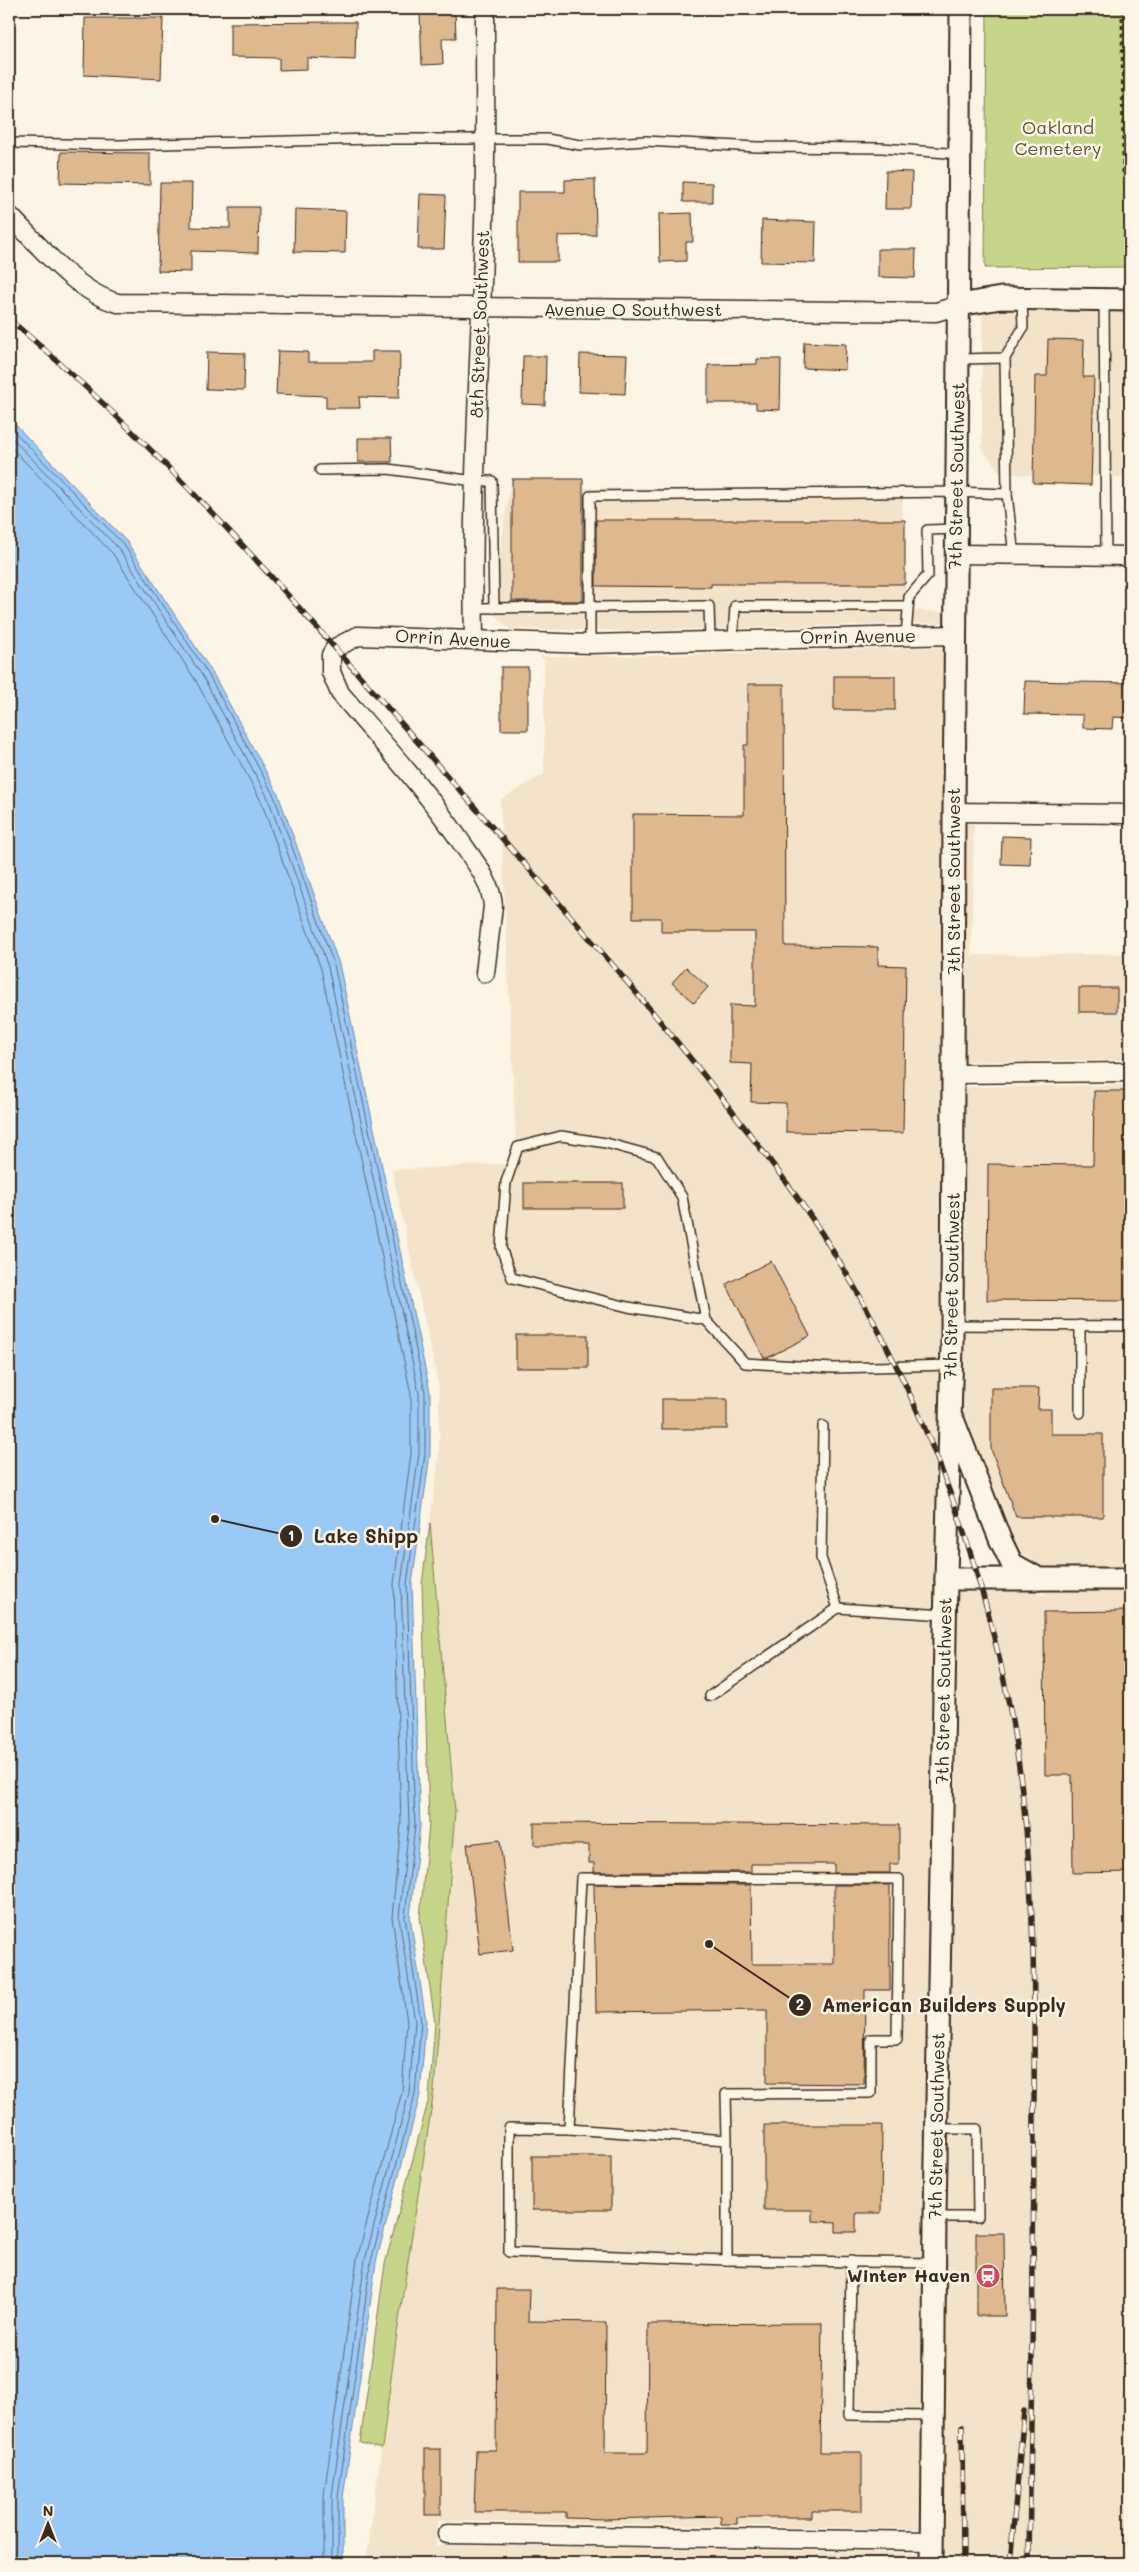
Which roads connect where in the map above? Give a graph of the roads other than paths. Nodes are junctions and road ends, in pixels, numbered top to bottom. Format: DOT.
graph roads {
  1 [pos="485,9"];
  2 [pos="961,9"];
  3 [pos="484,139"];
  4 [pos="13,143"];
  5 [pos="9,149"];
  6 [pos="960,154"];
  7 [pos="9,215"];
  8 [pos="1022,298"];
  9 [pos="1104,299"];
  10 [pos="1130,300"];
  11 [pos="959,305"];
  12 [pos="480,308"];
  13 [pos="1004,358"];
  14 [pos="958,359"];
  15 [pos="320,470"];
  16 [pos="474,481"];
  17 [pos="957,492"];
  18 [pos="1007,494"];
  19 [pos="956,529"];
  20 [pos="956,554"];
  21 [pos="1014,556"];
  22 [pos="1106,556"];
  23 [pos="1130,556"];
  24 [pos="908,606"];
  25 [pos="590,607"];
  26 [pos="473,608"];
  27 [pos="494,608"];
  28 [pos="955,635"];
  29 [pos="906,636"];
  30 [pos="474,639"];
  31 [pos="733,639"];
  32 [pos="710,640"];
  33 [pos="590,644"];
  34 [pos="954,812"];
  35 [pos="1130,814"];
  36 [pos="485,973"];
  37 [pos="1130,1072"];
  38 [pos="954,1074"];
  39 [pos="706,1320"];
  40 [pos="952,1325"];
  41 [pos="1080,1325"];
  42 [pos="1130,1326"];
  43 [pos="952,1365"];
  44 [pos="950,1413"];
  45 [pos="1080,1413"];
  46 [pos="823,1426"];
  47 [pos="946,1579"];
  48 [pos="1039,1579"];
  49 [pos="1130,1579"];
  50 [pos="838,1608"];
  51 [pos="945,1615"];
  52 [pos="710,1696"];
  53 [pos="569,2129"];
  54 [pos="936,2129"];
  55 [pos="726,2140"];
  56 [pos="935,2217"];
  57 [pos="727,2260"];
  58 [pos="850,2261"];
  59 [pos="935,2263"];
  60 [pos="933,2416"];
  61 [pos="447,2534"];
  62 [pos="933,2541"];
  63 [pos="932,2563"];
  1 -- 3 [label="street, 8th Street Southwest"];
  2 -- 6 [label="street, 7th Street Southwest"];
  3 -- 4 [label="lane"];
  3 -- 6 [label="lane"];
  3 -- 12 [label="street, 8th Street Southwest"];
  4 -- 5 [label="lane"];
  6 -- 11 [label="street, 7th Street Southwest"];
  7 -- 12 [label="street, Avenue O Southwest"];
  8 -- 9 [label="street, Avenue O Southwest"];
  8 -- 11 [label="street, Avenue O Southwest"];
  8 -- 13 [label="lane"];
  9 -- 10 [label="street, Avenue O Southwest"];
  9 -- 22 [label="lane"];
  11 -- 12 [label="street, Avenue O Southwest"];
  11 -- 14 [label="street, 7th Street Southwest"];
  12 -- 16 [label="street, 8th Street Southwest"];
  13 -- 14 [label="lane"];
  13 -- 18 [label="lane"];
  14 -- 17 [label="street, 7th Street Southwest"];
  15 -- 16 [label="lane"];
  16 -- 26 [label="street, 8th Street Southwest"];
  16 -- 27 [label="lane"];
  17 -- 18 [label="lane"];
  17 -- 19 [label="street, 7th Street Southwest"];
  17 -- 25 [label="lane"];
  18 -- 21 [label="lane"];
  19 -- 20 [label="street, 7th Street Southwest"];
  19 -- 24 [label="lane"];
  20 -- 21 [label="street"];
  20 -- 28 [label="street, 7th Street Southwest"];
  21 -- 22 [label="street"];
  22 -- 23 [label="street"];
  24 -- 29 [label="lane"];
  24 -- 31 [label="lane"];
  25 -- 27 [label="lane"];
  25 -- 32 [label="lane"];
  25 -- 33 [label="lane"];
  26 -- 27 [label="lane"];
  26 -- 30 [label="street, 8th Street Southwest"];
  28 -- 29 [label="street, Orrin Avenue"];
  28 -- 34 [label="street, 7th Street Southwest"];
  29 -- 31 [label="street, Orrin Avenue"];
  30 -- 33 [label="street, Orrin Avenue"];
  30 -- 36 [label="street, Orrin Avenue"];
  31 -- 32 [label="street, Orrin Avenue"];
  32 -- 33 [label="street, Orrin Avenue"];
  34 -- 35 [label="street"];
  34 -- 38 [label="street, 7th Street Southwest"];
  37 -- 38 [label="street"];
  38 -- 40 [label="street, 7th Street Southwest"];
  39 -- 39 [label="lane"];
  39 -- 43 [label="lane"];
  40 -- 41 [label="lane"];
  40 -- 43 [label="street, 7th Street Southwest"];
  41 -- 42 [label="lane"];
  41 -- 45 [label="lane"];
  43 -- 44 [label="street, 7th Street Southwest"];
  44 -- 47 [label="street, 7th Street Southwest"];
  44 -- 48 [label="street"];
  46 -- 50 [label="lane"];
  47 -- 48 [label="street"];
  47 -- 51 [label="street, 7th Street Southwest"];
  48 -- 49 [label="street"];
  50 -- 51 [label="lane"];
  50 -- 52 [label="lane"];
  51 -- 54 [label="street, 7th Street Southwest"];
  53 -- 55 [label="lane"];
  53 -- 55 [label="lane"];
  53 -- 57 [label="lane"];
  54 -- 56 [label="street, 7th Street Southwest"];
  54 -- 56 [label="lane"];
  55 -- 57 [label="lane"];
  56 -- 59 [label="street, 7th Street Southwest"];
  57 -- 58 [label="lane"];
  58 -- 59 [label="lane"];
  58 -- 60 [label="lane"];
  59 -- 60 [label="street, 7th Street Southwest"];
  60 -- 62 [label="street, 7th Street Southwest"];
  61 -- 62 [label="street"];
  62 -- 63 [label="street, 7th Street Southwest"];
}
